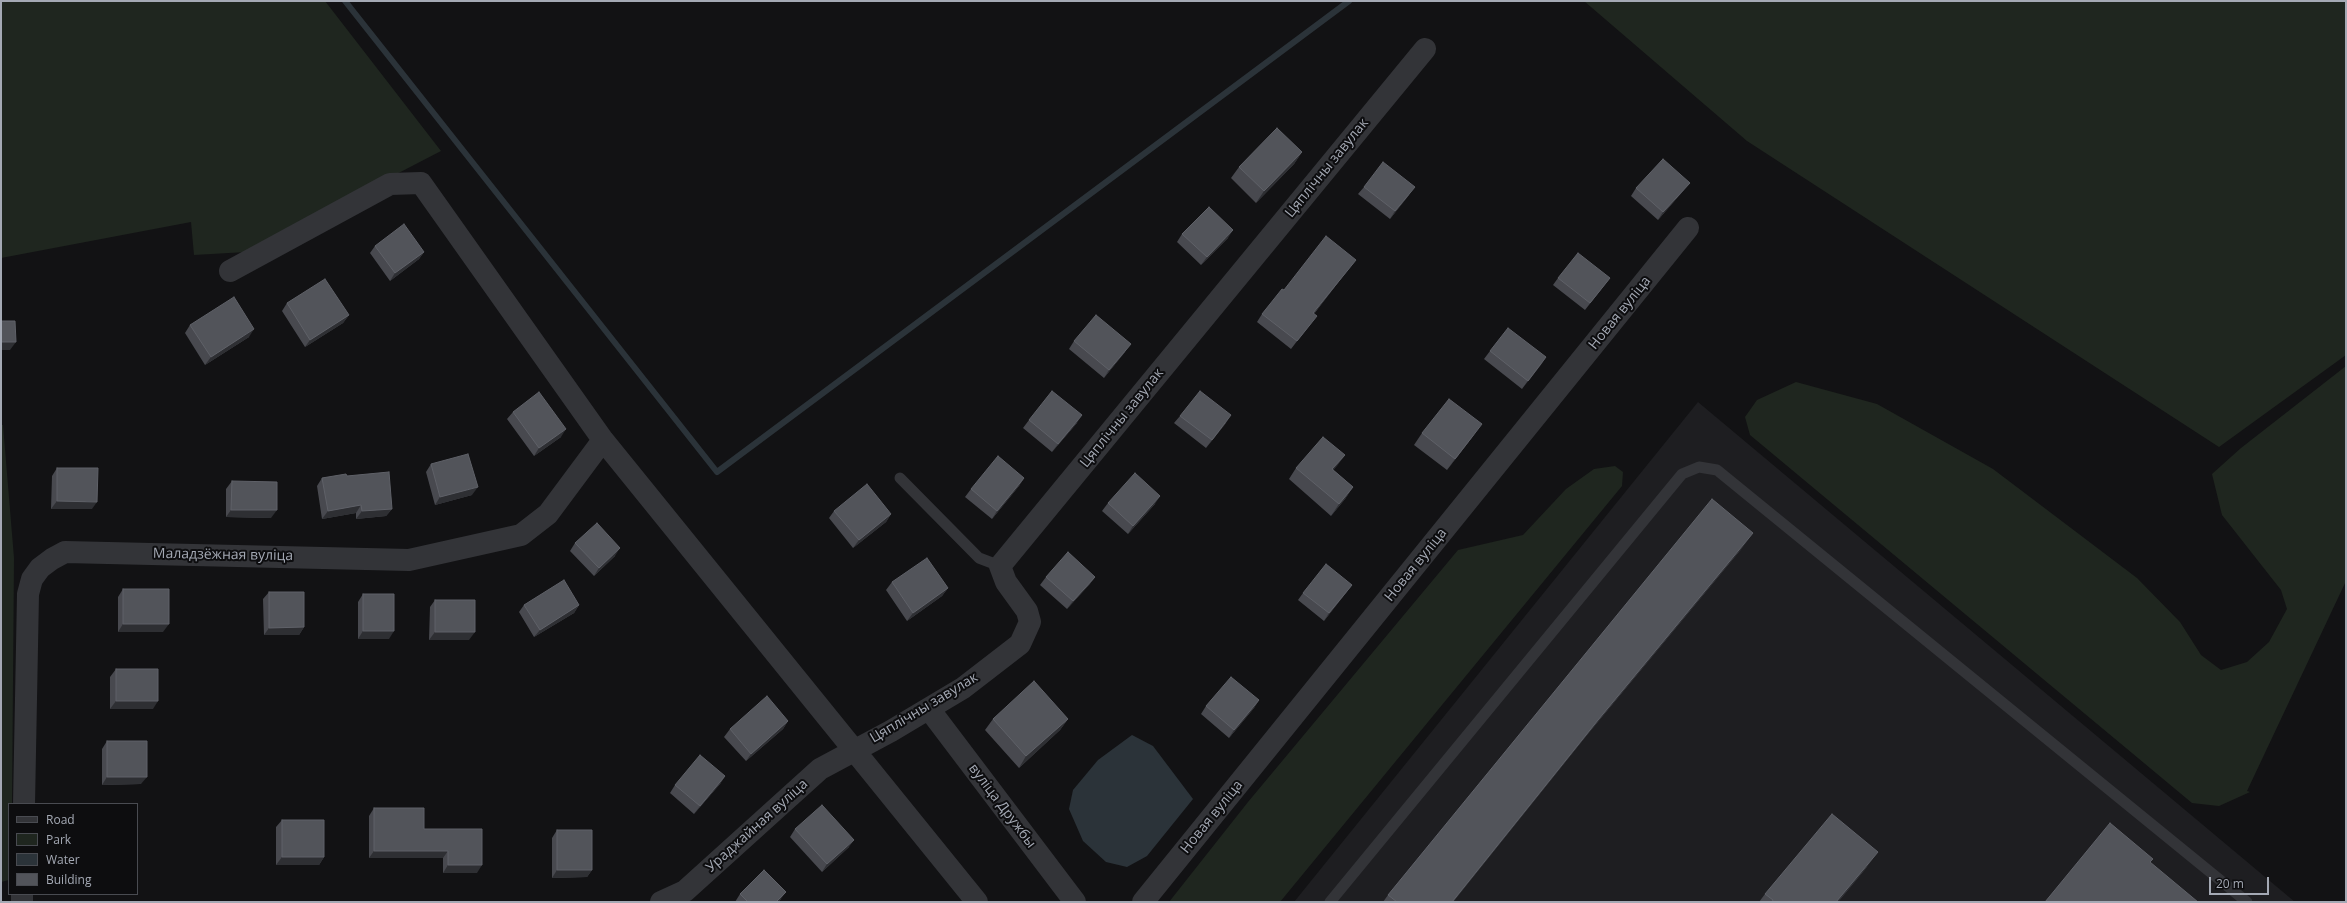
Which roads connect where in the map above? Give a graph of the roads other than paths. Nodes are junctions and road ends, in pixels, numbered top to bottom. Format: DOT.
graph roads {
  1 [pos="1425,49"];
  2 [pos="1688,228"];
  3 [pos="230,271"];
  4 [pos="604,440"];
  5 [pos="900,478"];
  6 [pos="1000,566"];
  7 [pos="929,709"];
  8 [pos="854,750"];
  9 [pos="24,803"];
  10 [pos="661,902"];
  11 [pos="977,902"];
  12 [pos="1075,902"];
  13 [pos="1143,902"];
  14 [pos="1330,902"];
  15 [pos="2247,902"];
  1 -- 6 [label="street, Цяплічны завулак"];
  2 -- 13 [label="street, Новая вуліца"];
  3 -- 4 [label="street"];
  4 -- 8 [label="street"];
  4 -- 9 [label="street, Маладзёжная вуліца"];
  5 -- 6 [label="lane"];
  6 -- 7 [label="street, Цяплічны завулак"];
  7 -- 8 [label="street, Цяплічны завулак"];
  7 -- 12 [label="street, вуліца Дружбы"];
  8 -- 10 [label="street, Ураджайная вуліца"];
  8 -- 11 [label="street"];
  14 -- 15 [label="lane"];
}
